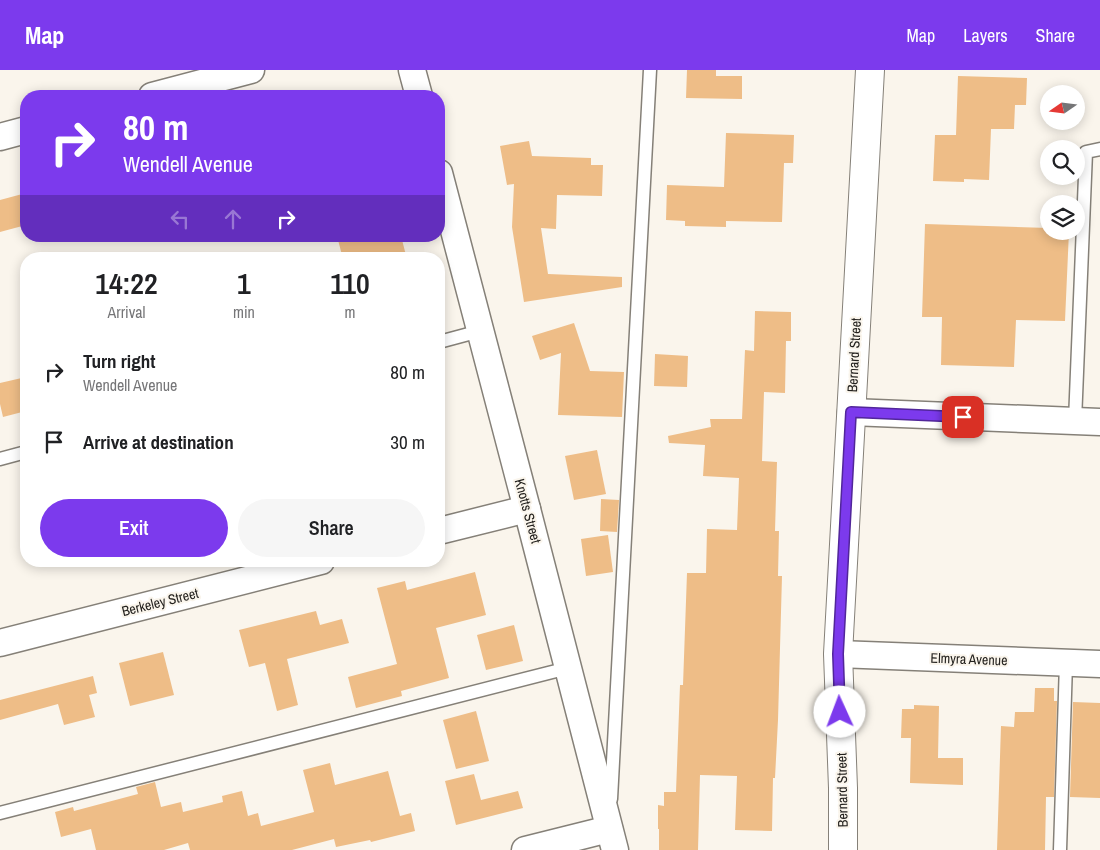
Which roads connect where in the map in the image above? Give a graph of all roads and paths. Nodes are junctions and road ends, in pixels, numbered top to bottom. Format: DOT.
graph roads {
  1 [pos="251,70"];
  2 [pos="412,70"];
  3 [pos="650,70"];
  4 [pos="870,70"];
  5 [pos="175,90"];
  6 [pos="417,90"];
  7 [pos="20,132"];
  8 [pos="0,137"];
  9 [pos="1100,149"];
  10 [pos="445,196"];
  11 [pos="480,331"];
  12 [pos="445,340"];
  13 [pos="851,412"];
  14 [pos="1074,421"];
  15 [pos="1100,422"];
  16 [pos="20,454"];
  17 [pos="0,459"];
  18 [pos="527,509"];
  19 [pos="445,530"];
  20 [pos="298,567"];
  21 [pos="0,643"];
  22 [pos="838,654"];
  23 [pos="1066,663"];
  24 [pos="1100,664"];
  25 [pos="568,668"];
  26 [pos="0,813"];
  27 [pos="612,840"];
  28 [pos="525,850"];
  29 [pos="843,850"];
  30 [pos="1060,850"];
  1 -- 5 [label="street"];
  2 -- 6 [label="street"];
  3 -- 27 [label="lane"];
  4 -- 13 [label="street, Bernard Street"];
  7 -- 8 [label="street"];
  9 -- 14 [label="lane"];
  10 -- 11 [label="street, Knotts Street"];
  11 -- 12 [label="lane"];
  11 -- 18 [label="street, Knotts Street"];
  13 -- 14 [label="street"];
  13 -- 22 [label="street, Bernard Street"];
  14 -- 15 [label="street"];
  16 -- 17 [label="lane"];
  18 -- 19 [label="street"];
  18 -- 25 [label="street, Knotts Street"];
  20 -- 21 [label="street, Berkeley Street"];
  22 -- 23 [label="street, Elmyra Avenue"];
  22 -- 29 [label="street, Bernard Street"];
  23 -- 24 [label="street, Elmyra Avenue"];
  23 -- 30 [label="lane"];
  25 -- 26 [label="lane"];
  25 -- 27 [label="street, Knotts Street"];
  27 -- 28 [label="street"];
}
